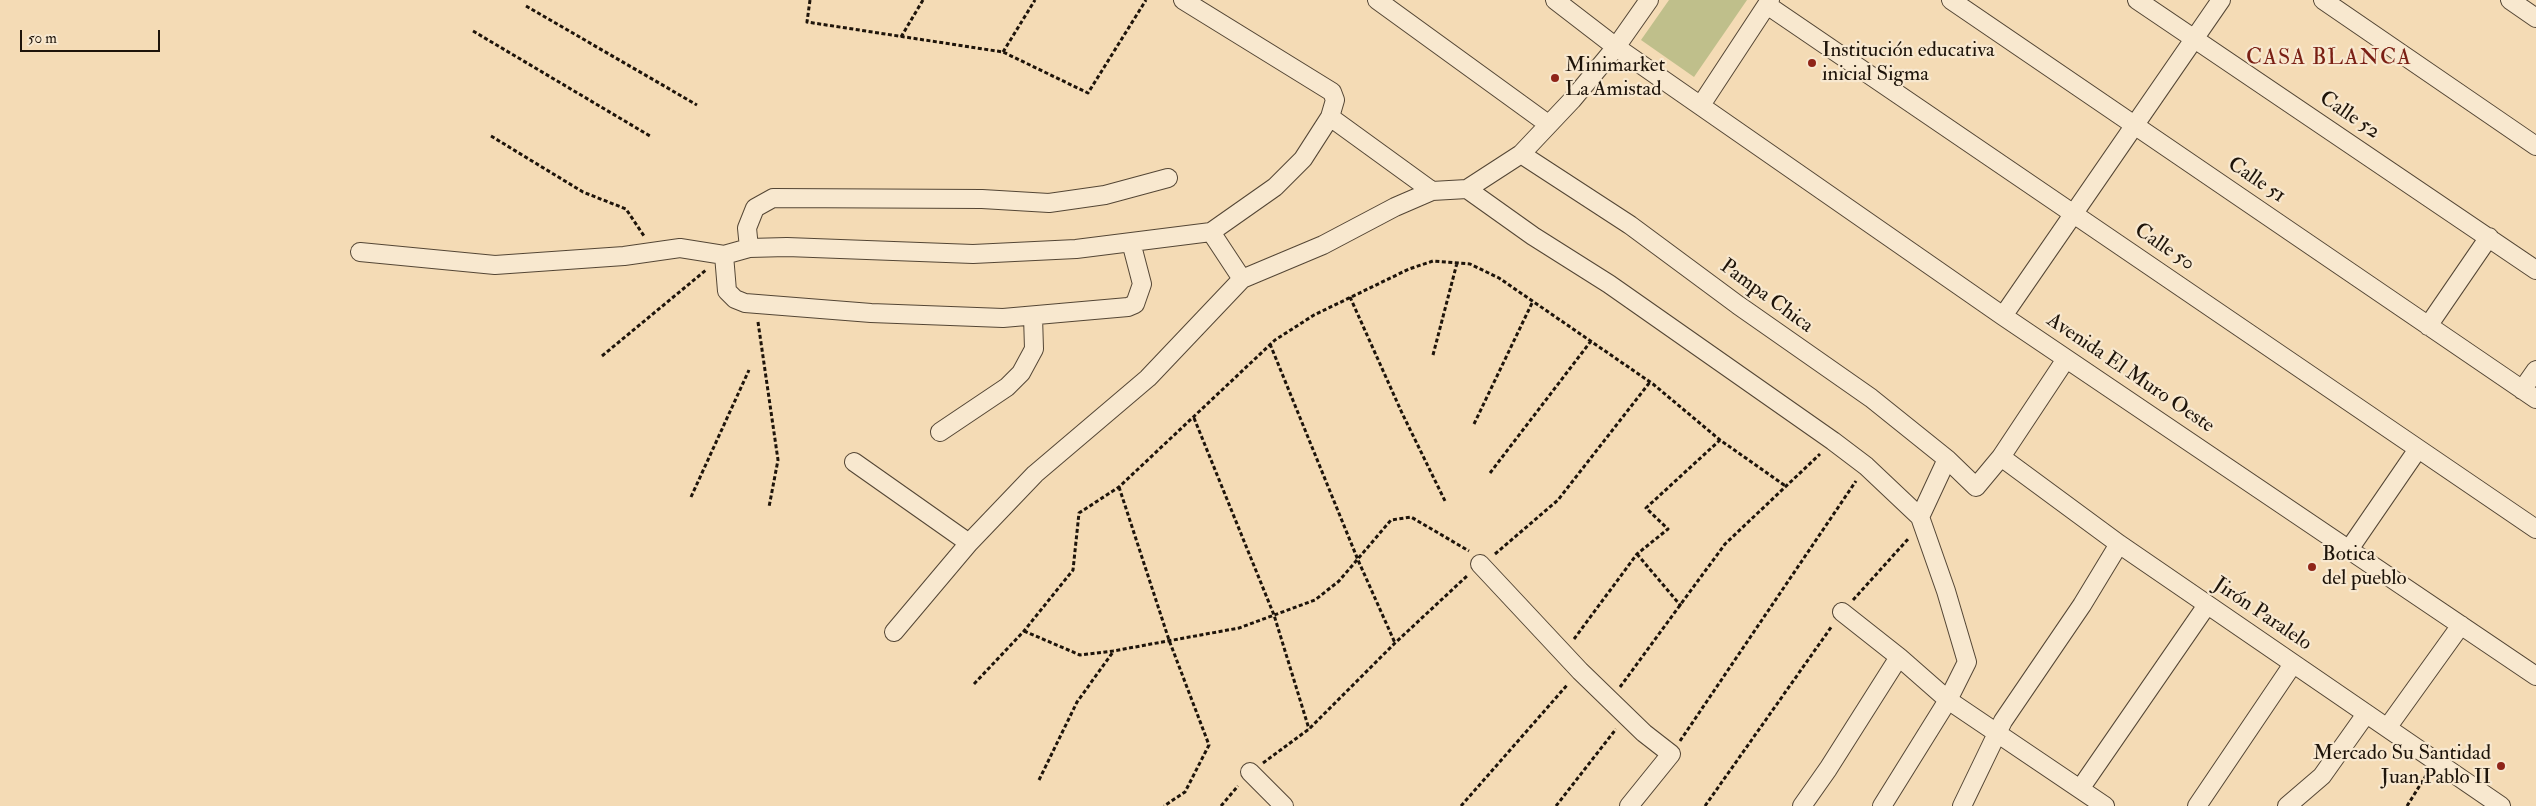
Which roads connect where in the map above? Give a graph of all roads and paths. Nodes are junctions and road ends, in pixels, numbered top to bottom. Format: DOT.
graph roads {
  1 [pos="810,0"];
  2 [pos="923,0"];
  3 [pos="1035,0"];
  4 [pos="1146,0"];
  5 [pos="1183,0"];
  6 [pos="1377,0"];
  7 [pos="1555,0"];
  8 [pos="1649,0"];
  9 [pos="1951,0"];
  10 [pos="2137,0"];
  11 [pos="2221,0"];
  12 [pos="2323,0"];
  13 [pos="2510,0"];
  14 [pos="1768,2"];
  15 [pos="526,6"];
  16 [pos="1401,6"];
  17 [pos="2536,18"];
  18 [pos="473,31"];
  19 [pos="901,37"];
  20 [pos="2194,39"];
  21 [pos="1616,47"];
  22 [pos="1003,52"];
  23 [pos="698,105"];
  24 [pos="1701,105"];
  25 [pos="1330,117"];
  26 [pos="1548,124"];
  27 [pos="2134,125"];
  28 [pos="491,136"];
  29 [pos="650,136"];
  30 [pos="2536,146"];
  31 [pos="1521,154"];
  32 [pos="1168,178"];
  33 [pos="1466,189"];
  34 [pos="1432,191"];
  35 [pos="2074,214"];
  36 [pos="1211,232"];
  37 [pos="2489,238"];
  38 [pos="1131,242"];
  39 [pos="749,248"];
  40 [pos="654,251"];
  41 [pos="360,252"];
  42 [pos="724,255"];
  43 [pos="1457,263"];
  44 [pos="2536,270"];
  45 [pos="1242,279"];
  46 [pos="1350,297"];
  47 [pos="1534,301"];
  48 [pos="756,304"];
  49 [pos="1033,316"];
  50 [pos="2003,316"];
  51 [pos="2428,326"];
  52 [pos="1591,341"];
  53 [pos="1270,344"];
  54 [pos="1433,355"];
  55 [pos="602,356"];
  56 [pos="2066,359"];
  57 [pos="749,370"];
  58 [pos="2536,370"];
  59 [pos="1650,382"];
  60 [pos="2529,395"];
  61 [pos="1194,418"];
  62 [pos="1474,424"];
  63 [pos="940,432"];
  64 [pos="1720,440"];
  65 [pos="1833,441"];
  66 [pos="2418,449"];
  67 [pos="2001,456"];
  68 [pos="1947,459"];
  69 [pos="854,462"];
  70 [pos="1866,466"];
  71 [pos="1490,473"];
  72 [pos="1119,487"];
  73 [pos="1787,487"];
  74 [pos="691,497"];
  75 [pos="1446,504"];
  76 [pos="769,507"];
  77 [pos="1921,521"];
  78 [pos="2536,529"];
  79 [pos="969,543"];
  80 [pos="2119,544"];
  81 [pos="2350,548"];
  82 [pos="1637,554"];
  83 [pos="1358,560"];
  84 [pos="1483,562"];
  85 [pos="2207,605"];
  86 [pos="1681,606"];
  87 [pos="1842,612"];
  88 [pos="1274,615"];
  89 [pos="2461,624"];
  90 [pos="1024,631"];
  91 [pos="894,632"];
  92 [pos="1169,640"];
  93 [pos="1395,643"];
  94 [pos="1113,651"];
  95 [pos="1563,654"];
  96 [pos="1900,657"];
  97 [pos="2294,664"];
  98 [pos="1580,670"];
  99 [pos="2536,676"];
  100 [pos="974,684"];
  101 [pos="1611,699"];
  102 [pos="1948,700"];
  103 [pos="1627,714"];
  104 [pos="2366,714"];
  105 [pos="2387,728"];
  106 [pos="1309,729"];
  107 [pos="1998,732"];
  108 [pos="1671,754"];
  109 [pos="2435,761"];
  110 [pos="1250,772"];
  111 [pos="1039,780"];
  112 [pos="2080,789"];
  113 [pos="1969,803"];
  114 [pos="1164,806"];
  115 [pos="1221,806"];
  116 [pos="1284,806"];
  117 [pos="1462,806"];
  118 [pos="1556,806"];
  119 [pos="1629,806"];
  120 [pos="1705,806"];
  121 [pos="1802,806"];
  122 [pos="1882,806"];
  123 [pos="2105,806"];
  124 [pos="2197,806"];
  125 [pos="2287,806"];
  126 [pos="2407,806"];
  127 [pos="2501,806"];
  1 -- 19 [label="path"];
  2 -- 19 [label="path"];
  3 -- 22 [label="path"];
  4 -- 22 [label="path"];
  5 -- 25 [label="street"];
  6 -- 16 [label="street"];
  7 -- 21 [label="street, Avenida El Muro Oeste"];
  8 -- 21 [label="street"];
  9 -- 27 [label="street, Calle 51"];
  10 -- 20 [label="street, Calle 52"];
  11 -- 20 [label="street"];
  12 -- 30 [label="street"];
  13 -- 17 [label="street"];
  14 -- 24 [label="street"];
  14 -- 35 [label="street, Calle 50"];
  15 -- 23 [label="path"];
  16 -- 26 [label="street"];
  18 -- 29 [label="path"];
  19 -- 22 [label="path"];
  20 -- 27 [label="street"];
  20 -- 37 [label="street, Calle 52"];
  21 -- 24 [label="street, Avenida El Muro Oeste"];
  21 -- 26 [label="street"];
  24 -- 50 [label="street, Avenida El Muro Oeste"];
  25 -- 34 [label="street"];
  25 -- 36 [label="street"];
  26 -- 31 [label="street"];
  27 -- 35 [label="street"];
  27 -- 51 [label="street, Calle 51"];
  28 -- 40 [label="path"];
  31 -- 33 [label="street"];
  31 -- 68 [label="street, Pampa Chica"];
  32 -- 39 [label="street"];
  33 -- 34 [label="street"];
  33 -- 65 [label="street"];
  34 -- 45 [label="street"];
  35 -- 50 [label="street"];
  35 -- 66 [label="street, Calle 50"];
  36 -- 38 [label="street"];
  36 -- 45 [label="street"];
  37 -- 44 [label="street, Calle 52"];
  37 -- 51 [label="street"];
  38 -- 39 [label="street"];
  38 -- 49 [label="street"];
  39 -- 42 [label="street"];
  40 -- 41 [label="street"];
  40 -- 42 [label="street"];
  42 -- 48 [label="street"];
  42 -- 55 [label="path"];
  43 -- 46 [label="path"];
  43 -- 47 [label="path"];
  43 -- 54 [label="path"];
  45 -- 79 [label="street"];
  46 -- 53 [label="path"];
  46 -- 75 [label="path"];
  47 -- 52 [label="path"];
  47 -- 62 [label="path"];
  48 -- 49 [label="street"];
  48 -- 76 [label="path"];
  49 -- 63 [label="street"];
  50 -- 56 [label="street, Avenida El Muro Oeste"];
  51 -- 60 [label="street, Calle 51"];
  52 -- 59 [label="path"];
  52 -- 71 [label="path"];
  53 -- 61 [label="path"];
  53 -- 83 [label="path"];
  56 -- 67 [label="street"];
  56 -- 81 [label="street, Avenida El Muro Oeste"];
  57 -- 74 [label="path"];
  58 -- 60 [label="street"];
  59 -- 64 [label="path"];
  59 -- 84 [label="path"];
  61 -- 72 [label="path"];
  61 -- 88 [label="path"];
  64 -- 73 [label="path"];
  64 -- 82 [label="path"];
  65 -- 70 [label="street"];
  65 -- 73 [label="path"];
  66 -- 78 [label="street, Calle 50"];
  66 -- 81 [label="street"];
  67 -- 68 [label="street, Pampa Chica"];
  67 -- 80 [label="street, Jirón Paralelo"];
  68 -- 77 [label="street"];
  69 -- 79 [label="street"];
  70 -- 77 [label="street"];
  70 -- 108 [label="path"];
  72 -- 90 [label="path"];
  72 -- 92 [label="path"];
  73 -- 86 [label="path"];
  77 -- 87 [label="path"];
  77 -- 102 [label="street"];
  79 -- 91 [label="street"];
  80 -- 85 [label="street, Jirón Paralelo"];
  80 -- 107 [label="street"];
  81 -- 89 [label="street, Avenida El Muro Oeste"];
  82 -- 86 [label="path"];
  82 -- 95 [label="path"];
  83 -- 84 [label="path"];
  83 -- 88 [label="path"];
  83 -- 93 [label="path"];
  84 -- 93 [label="path"];
  84 -- 95 [label="street"];
  85 -- 97 [label="street, Jirón Paralelo"];
  85 -- 112 [label="street"];
  86 -- 101 [label="path"];
  87 -- 96 [label="street"];
  87 -- 120 [label="path"];
  88 -- 92 [label="path"];
  88 -- 106 [label="path"];
  89 -- 99 [label="street, Avenida El Muro Oeste"];
  89 -- 105 [label="street"];
  90 -- 94 [label="path"];
  90 -- 100 [label="path"];
  92 -- 94 [label="path"];
  92 -- 114 [label="path"];
  93 -- 106 [label="path"];
  94 -- 111 [label="path"];
  95 -- 98 [label="street"];
  96 -- 102 [label="street"];
  96 -- 121 [label="street"];
  97 -- 104 [label="street, Jirón Paralelo"];
  97 -- 124 [label="street"];
  98 -- 101 [label="street"];
  98 -- 117 [label="path"];
  101 -- 103 [label="street"];
  102 -- 107 [label="street"];
  102 -- 122 [label="street"];
  103 -- 108 [label="street"];
  103 -- 118 [label="path"];
  104 -- 105 [label="street, Jirón Paralelo"];
  104 -- 125 [label="street"];
  105 -- 109 [label="street, Jirón Paralelo"];
  106 -- 110 [label="path"];
  107 -- 112 [label="street"];
  107 -- 113 [label="street"];
  108 -- 119 [label="street"];
  109 -- 126 [label="path"];
  109 -- 127 [label="street, Jirón Paralelo"];
  110 -- 115 [label="path"];
  110 -- 116 [label="street"];
  112 -- 123 [label="street"];
}
